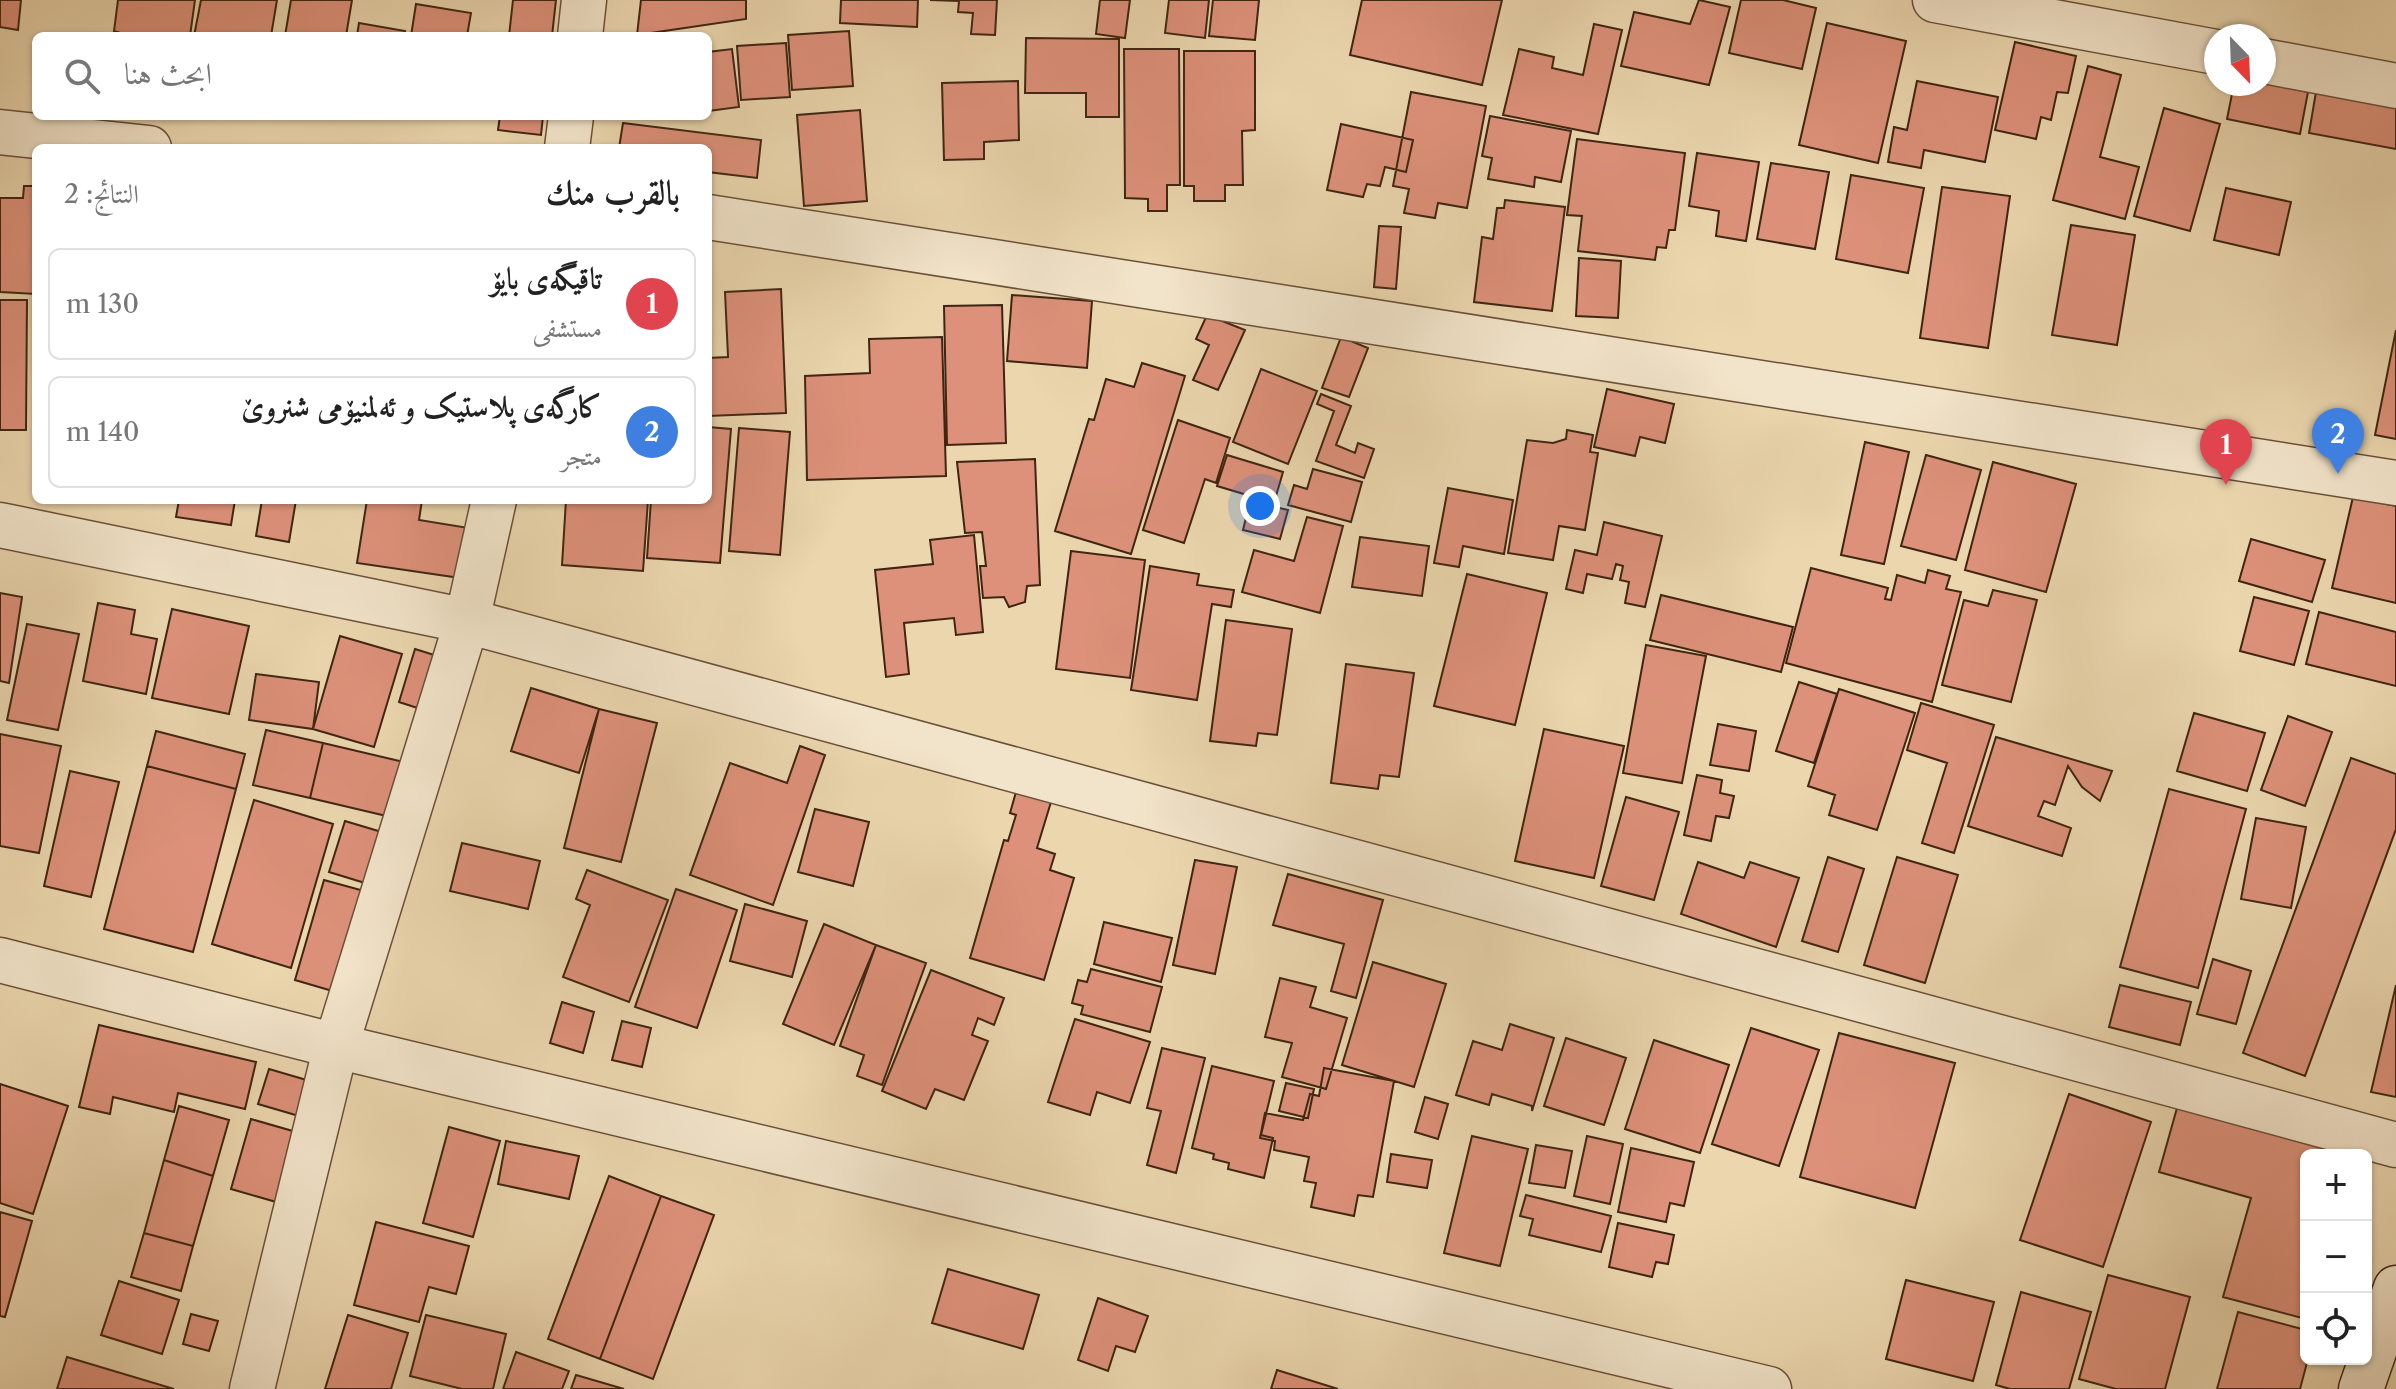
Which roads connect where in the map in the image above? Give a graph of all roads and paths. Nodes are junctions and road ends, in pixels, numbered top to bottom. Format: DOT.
graph roads {
  1 [pos="584,0"];
  2 [pos="1935,0"];
  3 [pos="580,32"];
  4 [pos="2204,50"];
  5 [pos="2276,63"];
  6 [pos="2396,86"];
  7 [pos="570,120"];
  8 [pos="0,132"];
  9 [pos="112,144"];
  10 [pos="568,144"];
  11 [pos="712,218"];
  12 [pos="2396,483"];
  13 [pos="493,504"];
  14 [pos="0,525"];
  15 [pos="467,621"];
  16 [pos="0,960"];
  17 [pos="336,1046"];
  18 [pos="2396,1145"];
  19 [pos="2396,1288"];
  20 [pos="252,1389"];
  21 [pos="1769,1389"];
  22 [pos="2361,1389"];
  1 -- 3 [label="street"];
  2 -- 4 [label="street"];
  5 -- 6 [label="street"];
  7 -- 10 [label="street"];
  8 -- 9 [label="street"];
  11 -- 12 [label="street"];
  13 -- 15 [label="street"];
  14 -- 15 [label="street"];
  15 -- 17 [label="street"];
  15 -- 18 [label="street"];
  16 -- 17 [label="street"];
  17 -- 20 [label="street"];
  17 -- 21 [label="street"];
  19 -- 22 [label="street"];
}
